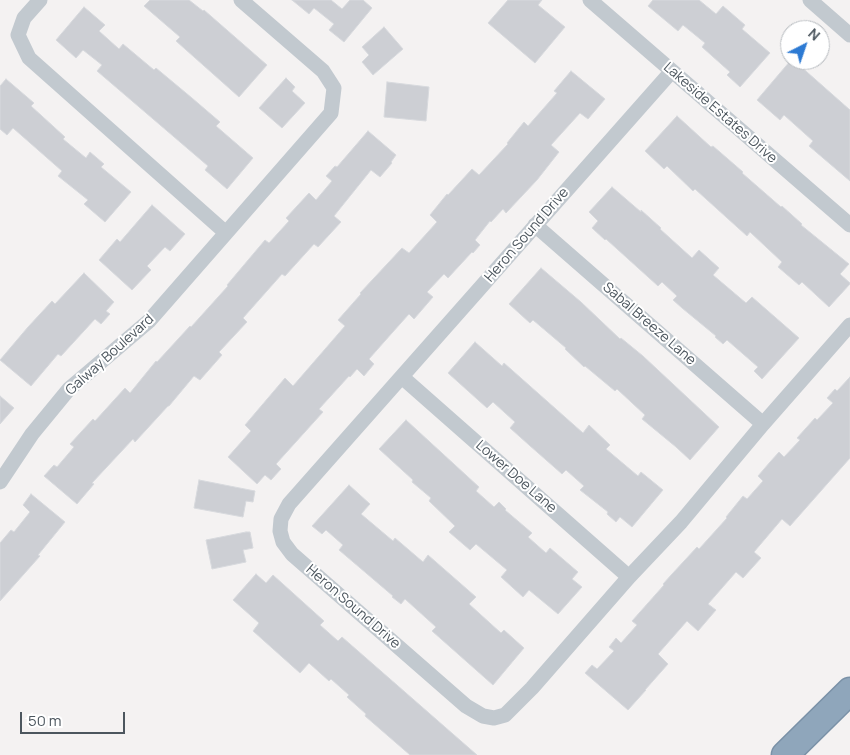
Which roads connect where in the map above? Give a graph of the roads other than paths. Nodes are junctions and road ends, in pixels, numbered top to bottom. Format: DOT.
graph roads {
  1 [pos="40,0"];
  2 [pos="241,0"];
  3 [pos="590,0"];
  4 [pos="810,0"];
  5 [pos="850,35"];
  6 [pos="672,71"];
  7 [pos="535,225"];
  8 [pos="850,225"];
  9 [pos="226,233"];
  10 [pos="850,325"];
  11 [pos="402,377"];
  12 [pos="764,424"];
  13 [pos="0,482"];
  14 [pos="629,577"];
  15 [pos="850,691"];
  16 [pos="785,755"];
  1 -- 9 [label="street"];
  2 -- 9 [label="street, Galway Boulevard"];
  3 -- 6 [label="street, Lakeside Estates Drive"];
  4 -- 5 [label="street"];
  6 -- 7 [label="street, Heron Sound Drive"];
  6 -- 8 [label="street, Lakeside Estates Drive"];
  7 -- 11 [label="street, Heron Sound Drive"];
  7 -- 12 [label="street, Sabal Breeze Lane"];
  9 -- 13 [label="street, Galway Boulevard"];
  10 -- 12 [label="street, Heron Sound Drive"];
  11 -- 14 [label="street, Lower Doe Lane"];
  11 -- 14 [label="street, Heron Sound Drive"];
  12 -- 14 [label="street, Heron Sound Drive"];
  15 -- 16 [label="highway"];
}
